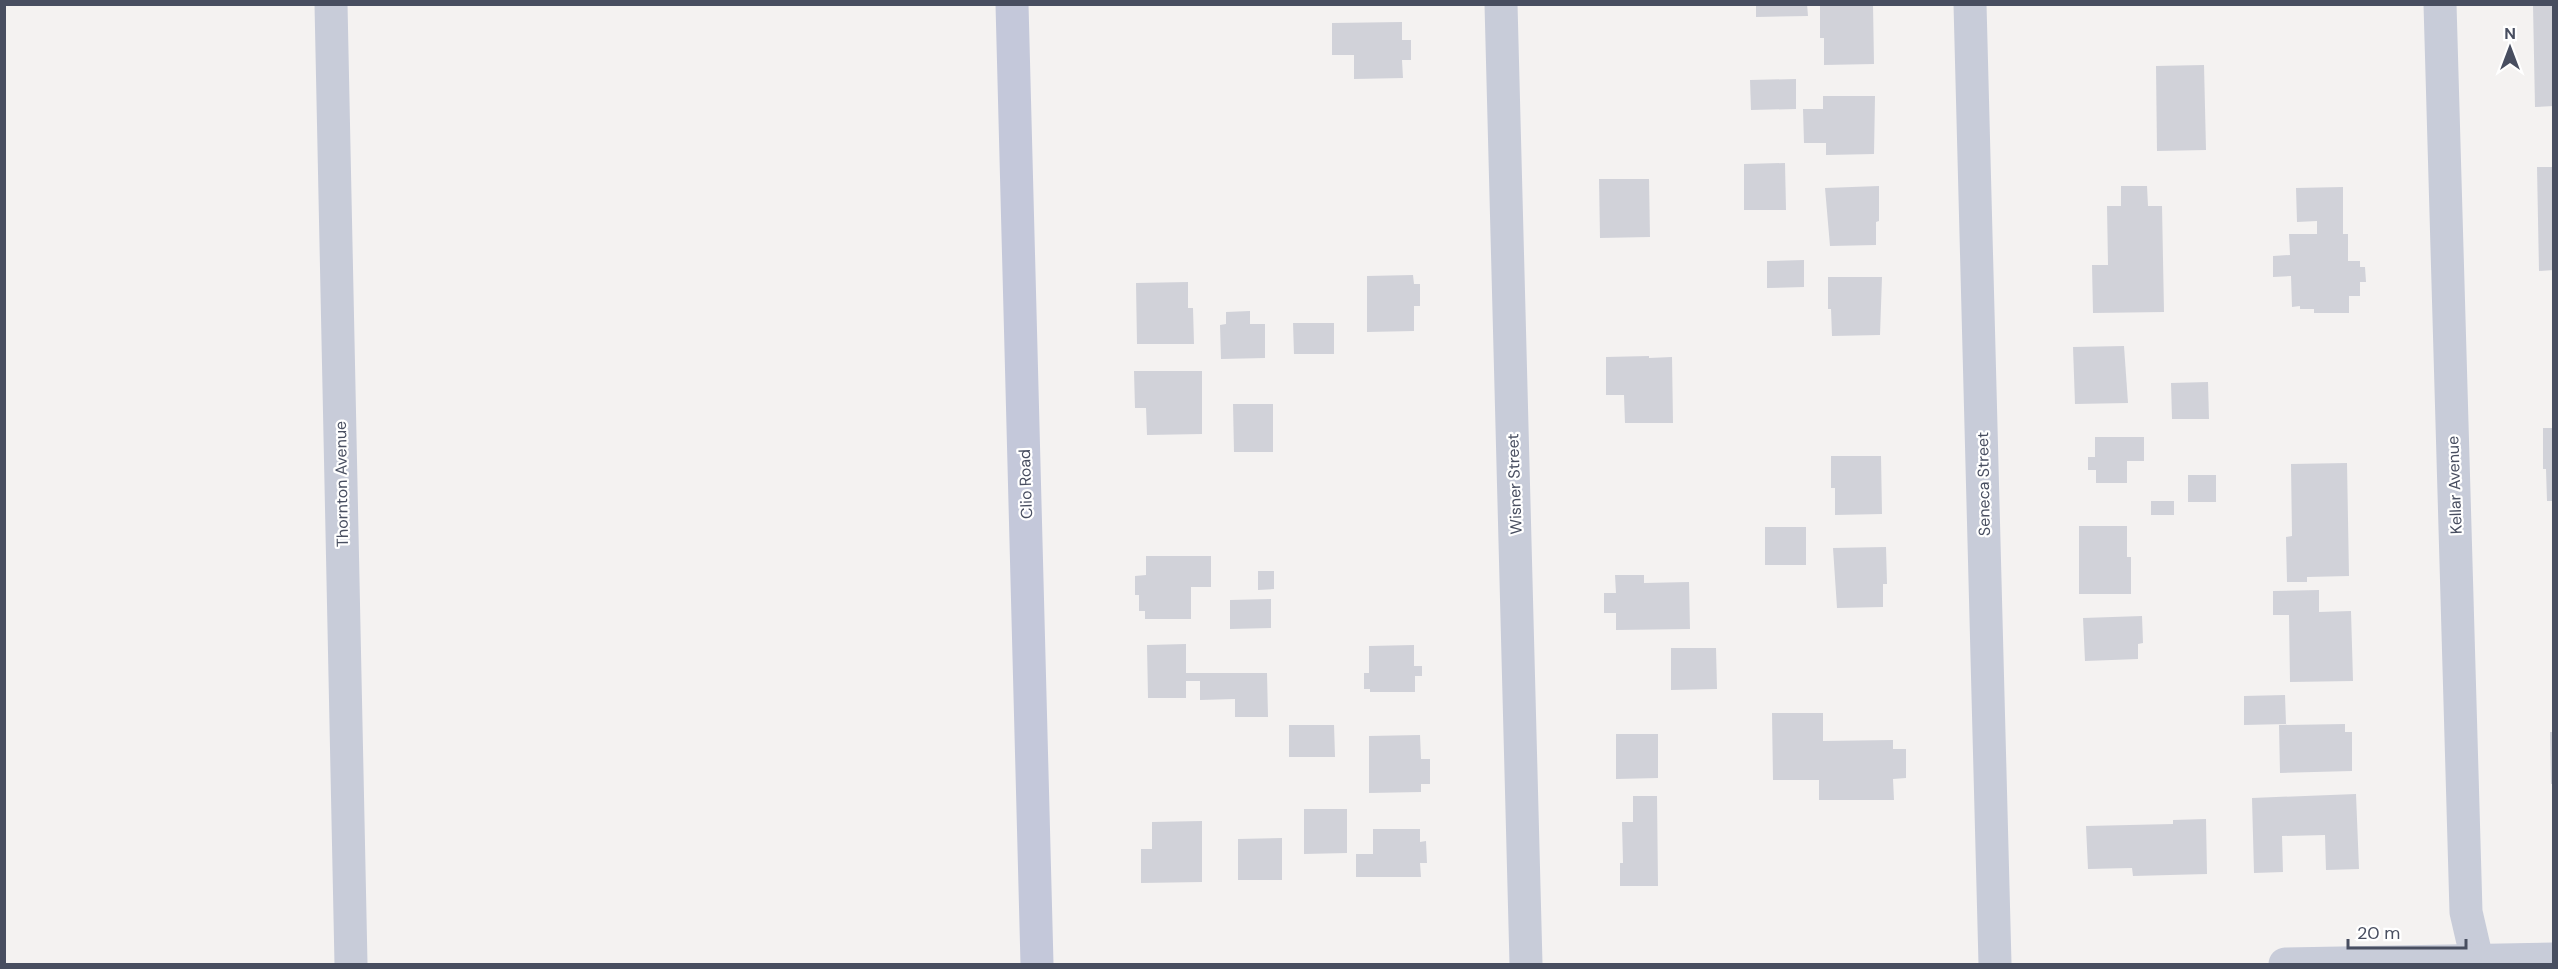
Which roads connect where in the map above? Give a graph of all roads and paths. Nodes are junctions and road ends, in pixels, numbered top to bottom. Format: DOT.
graph roads {
  1 [pos="331,4"];
  2 [pos="1012,4"];
  3 [pos="1501,4"];
  4 [pos="1971,4"];
  5 [pos="2440,4"];
  6 [pos="2553,959"];
  7 [pos="2477,962"];
  8 [pos="351,964"];
  9 [pos="1037,964"];
  10 [pos="1526,964"];
  11 [pos="1995,964"];
  12 [pos="2285,964"];
  1 -- 8 [label="street, Thornton Avenue"];
  2 -- 9 [label="main road, Clio Road"];
  3 -- 10 [label="street, Wisner Street"];
  4 -- 11 [label="street, Seneca Street"];
  5 -- 7 [label="street, Kellar Avenue"];
  6 -- 7 [label="street"];
  7 -- 12 [label="street"];
}
